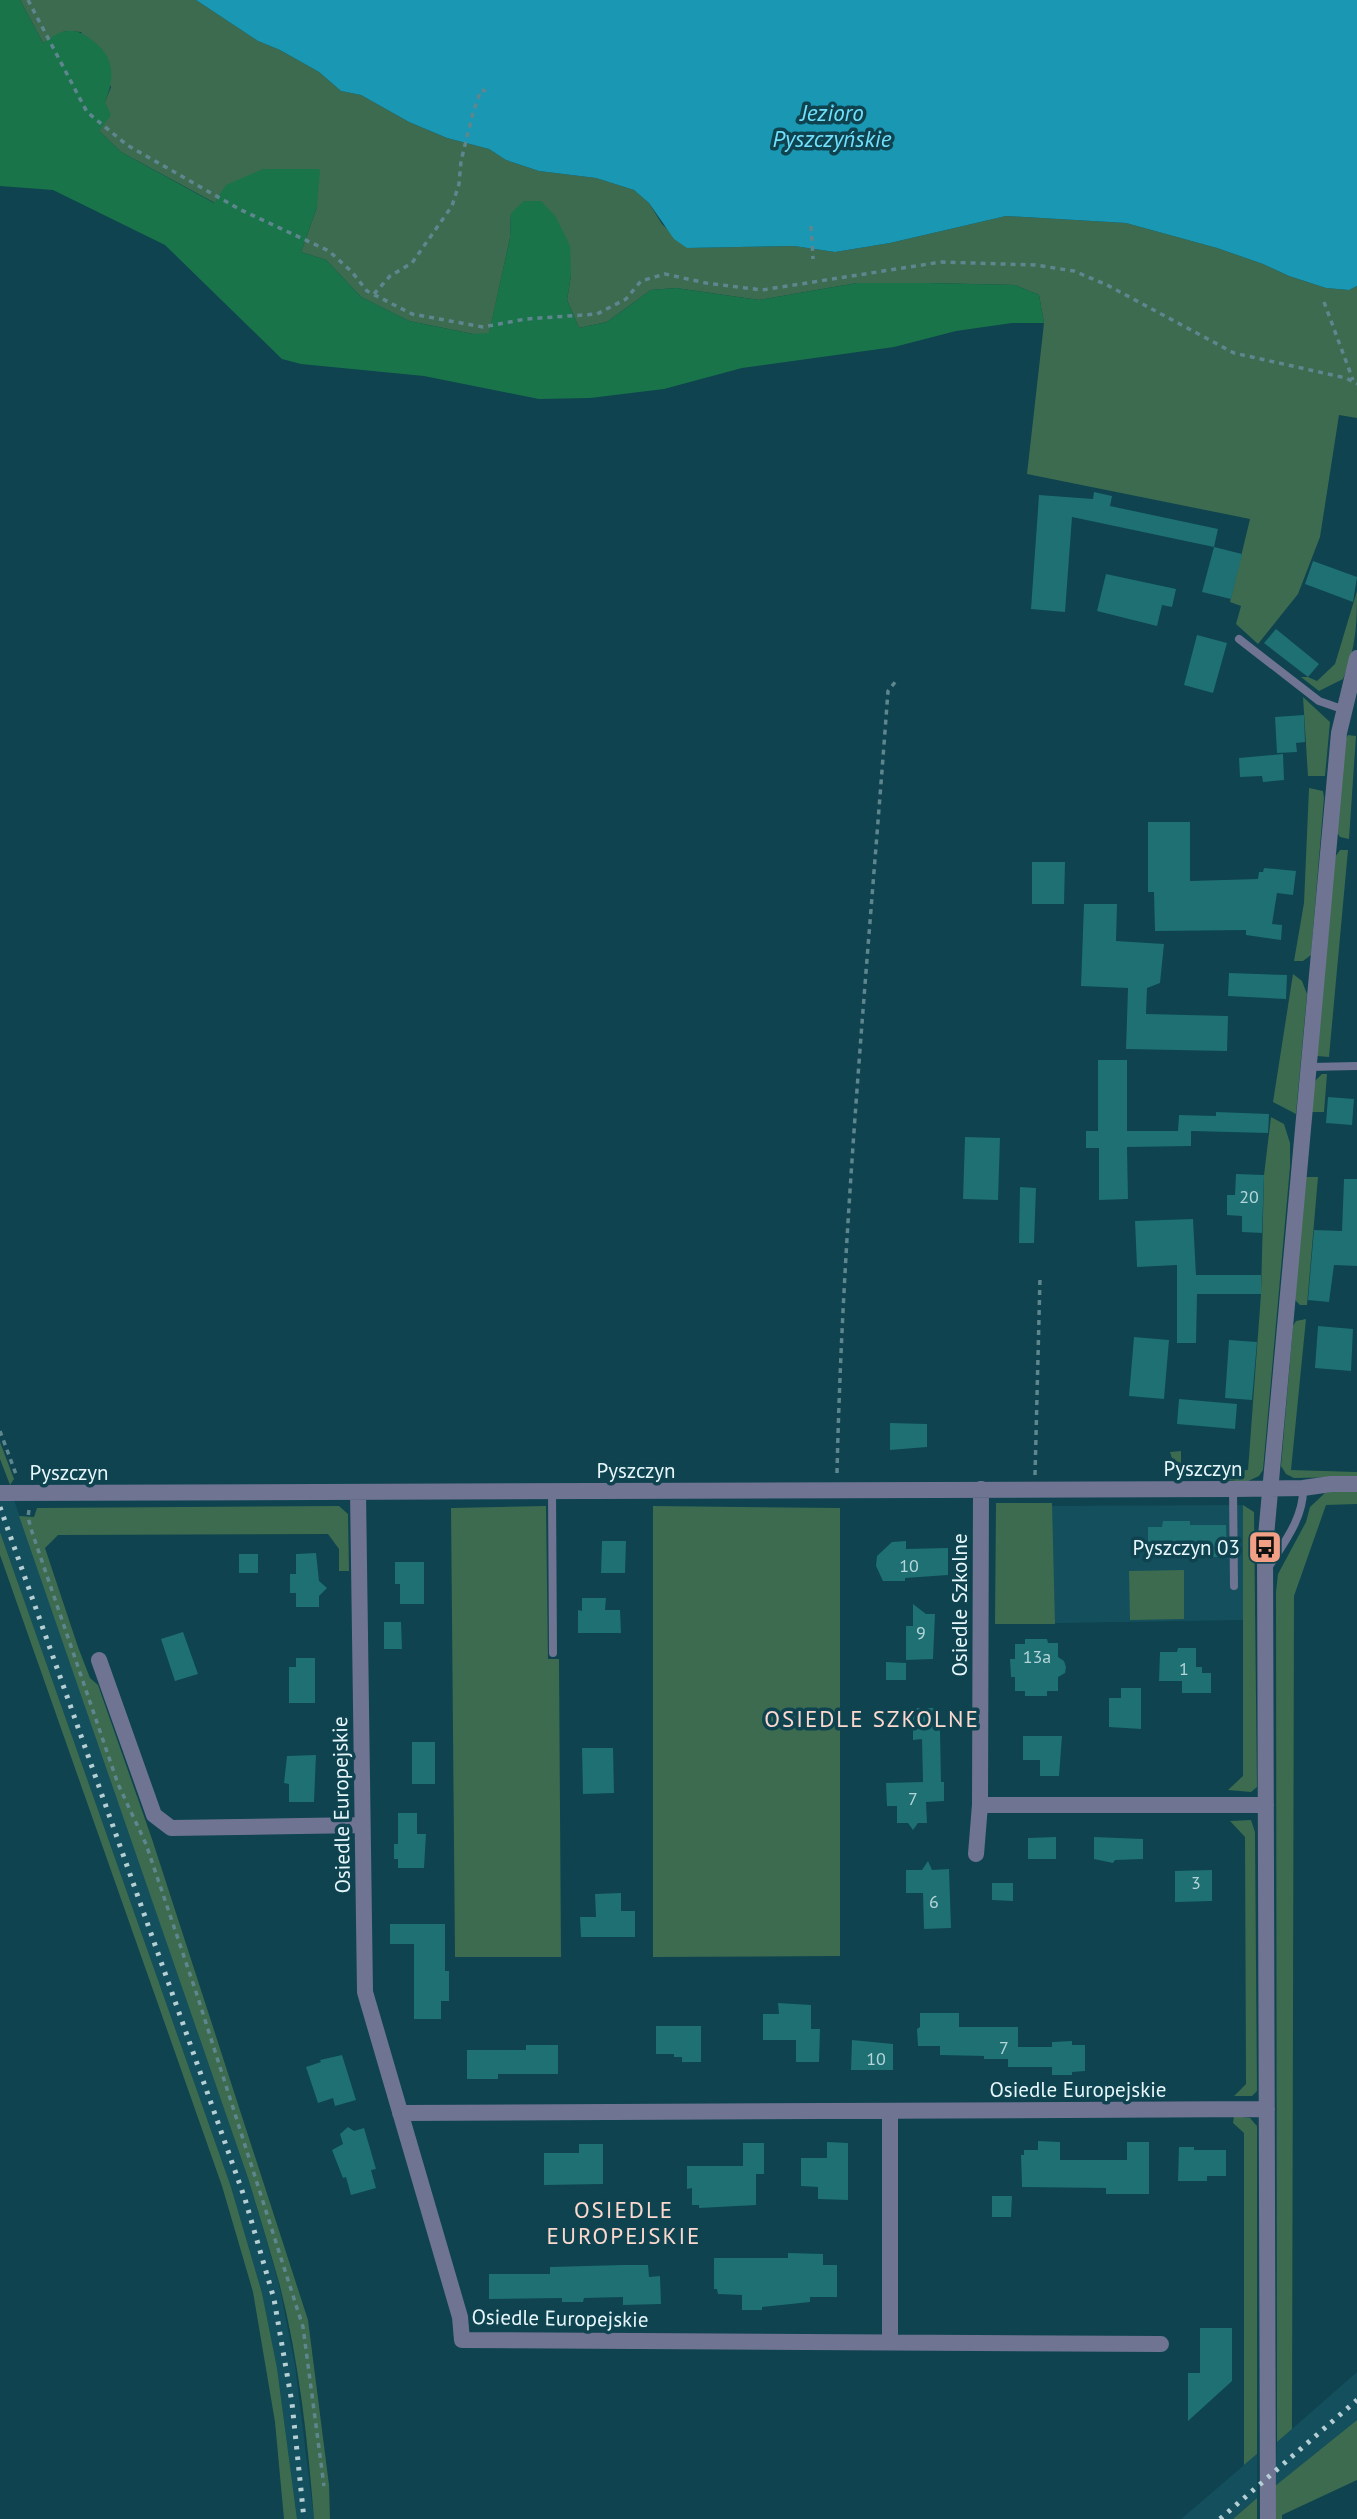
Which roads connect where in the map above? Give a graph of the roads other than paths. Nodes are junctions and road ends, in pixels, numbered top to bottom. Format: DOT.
graph roads {
  1 [pos="1239,639"];
  2 [pos="1357,658"];
  3 [pos="1345,710"];
  4 [pos="1357,1066"];
  5 [pos="1309,1067"];
  6 [pos="1357,1484"];
  7 [pos="1303,1488"];
  8 [pos="981,1489"];
  9 [pos="1233,1489"];
  10 [pos="1271,1489"];
  11 [pos="552,1491"];
  12 [pos="358,1492"];
  13 [pos="0,1493"];
  14 [pos="1265,1574"];
  15 [pos="1234,1586"];
  16 [pos="553,1653"];
  17 [pos="99,1660"];
  18 [pos="980,1805"];
  19 [pos="1266,1805"];
  20 [pos="362,1825"];
  21 [pos="976,1854"];
  22 [pos="1267,2109"];
  23 [pos="890,2112"];
  24 [pos="400,2113"];
  25 [pos="890,2342"];
  26 [pos="1160,2344"];
  27 [pos="1268,2519"];
  1 -- 3 [label="lane"];
  2 -- 3 [label="street"];
  3 -- 5 [label="street"];
  4 -- 5 [label="lane"];
  5 -- 10 [label="street"];
  6 -- 7 [label="street, Pyszczyn"];
  7 -- 10 [label="street, Pyszczyn"];
  7 -- 14 [label="lane"];
  8 -- 9 [label="street, Pyszczyn"];
  8 -- 11 [label="street, Pyszczyn"];
  8 -- 18 [label="street, Osiedle Szkolne"];
  9 -- 10 [label="street, Pyszczyn"];
  9 -- 15 [label="lane"];
  10 -- 14 [label="street"];
  11 -- 12 [label="street, Pyszczyn"];
  11 -- 16 [label="lane"];
  12 -- 13 [label="street, Pyszczyn"];
  12 -- 20 [label="street, Osiedle Europejskie"];
  14 -- 19 [label="street"];
  17 -- 20 [label="street"];
  18 -- 19 [label="street"];
  18 -- 21 [label="street, Osiedle Szkolne"];
  19 -- 22 [label="street"];
  20 -- 24 [label="street, Osiedle Europejskie"];
  22 -- 23 [label="street, Osiedle Europejskie"];
  22 -- 27 [label="street"];
  23 -- 24 [label="street, Osiedle Europejskie"];
  23 -- 25 [label="street"];
  24 -- 25 [label="street, Osiedle Europejskie"];
  25 -- 26 [label="street, Osiedle Europejskie"];
}
